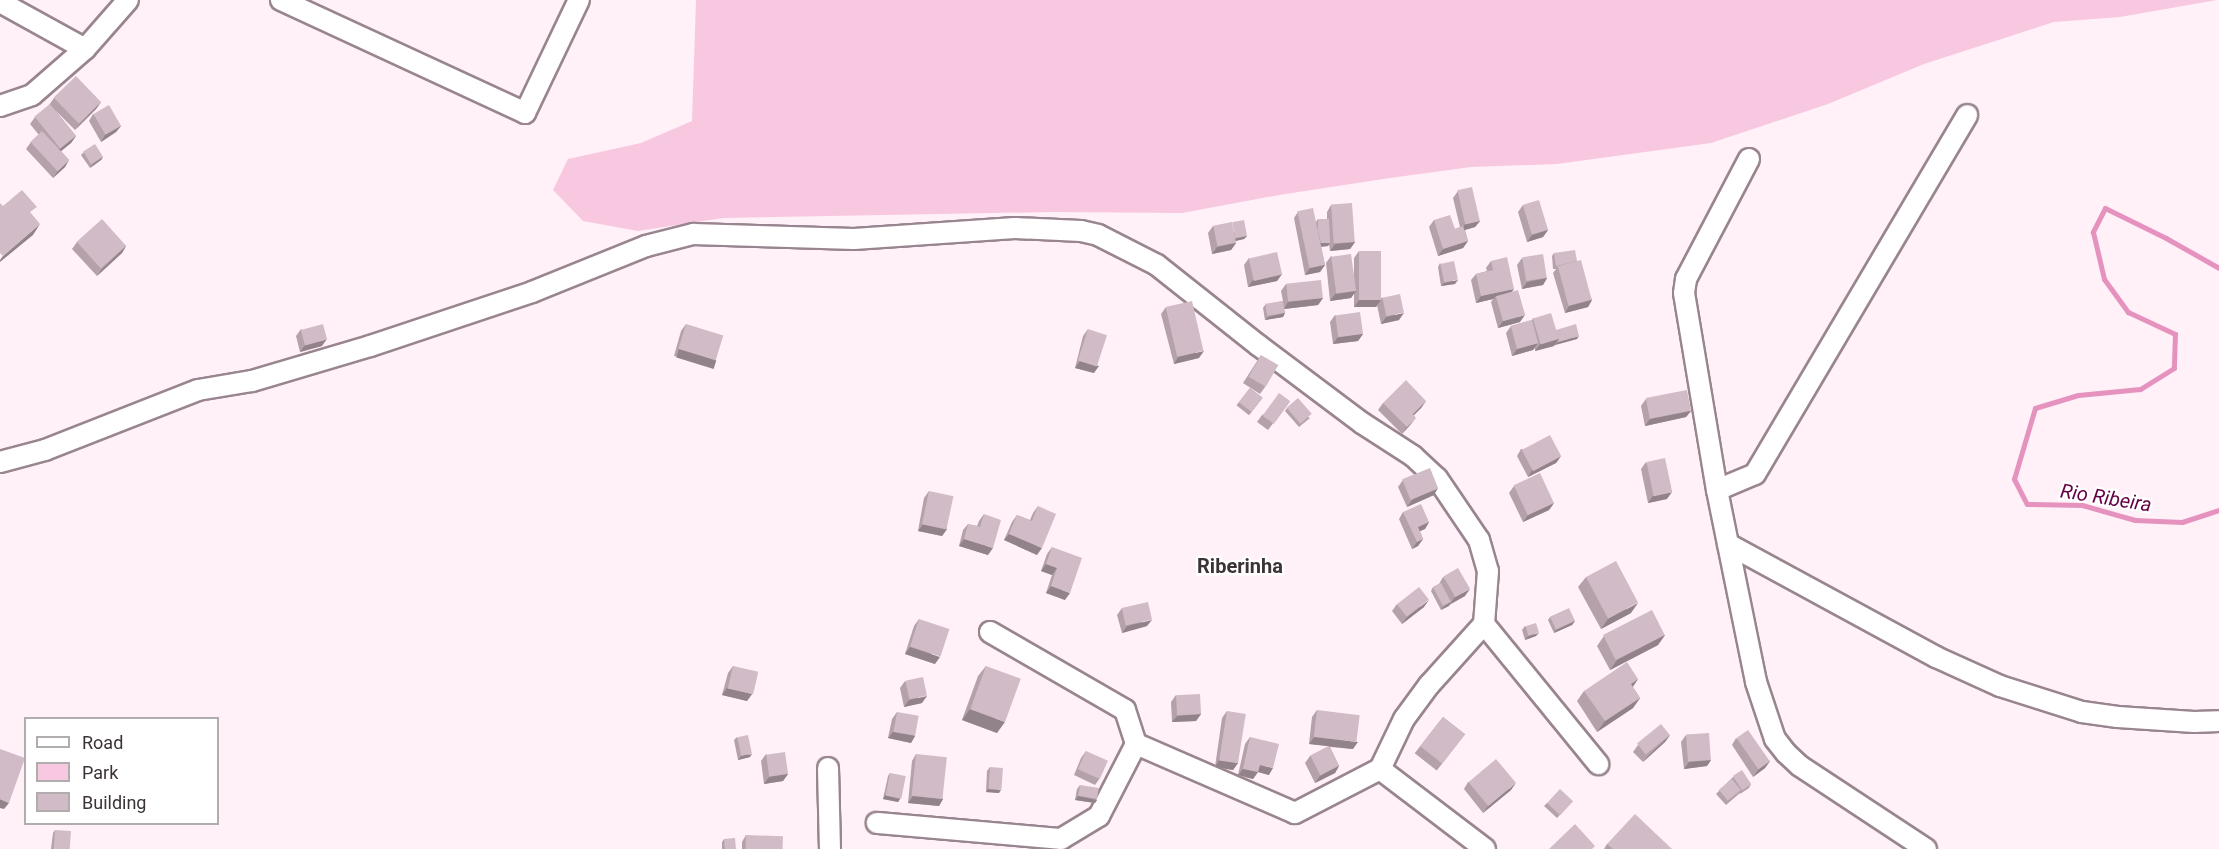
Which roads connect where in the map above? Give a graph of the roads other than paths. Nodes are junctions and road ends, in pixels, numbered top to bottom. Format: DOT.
graph roads {
  1 [pos="128,0"];
  2 [pos="281,0"];
  3 [pos="579,0"];
  4 [pos="0,2"];
  5 [pos="85,49"];
  6 [pos="0,106"];
  7 [pos="1967,115"];
  8 [pos="1749,159"];
  9 [pos="0,462"];
  10 [pos="1717,490"];
  11 [pos="1728,544"];
  12 [pos="1484,624"];
  13 [pos="990,632"];
  14 [pos="2219,721"];
  15 [pos="1136,744"];
  16 [pos="1598,764"];
  17 [pos="828,768"];
  18 [pos="1380,769"];
  19 [pos="877,823"];
  20 [pos="830,849"];
  21 [pos="1485,849"];
  22 [pos="1926,849"];
  1 -- 5 [label="street"];
  2 -- 3 [label="street"];
  4 -- 5 [label="street"];
  5 -- 6 [label="street"];
  7 -- 10 [label="street"];
  8 -- 10 [label="street"];
  9 -- 12 [label="street"];
  10 -- 11 [label="street"];
  11 -- 14 [label="street"];
  11 -- 22 [label="street"];
  12 -- 16 [label="street"];
  12 -- 18 [label="street"];
  13 -- 15 [label="street"];
  15 -- 18 [label="street"];
  15 -- 19 [label="street"];
  17 -- 20 [label="street"];
  18 -- 21 [label="street"];
}
